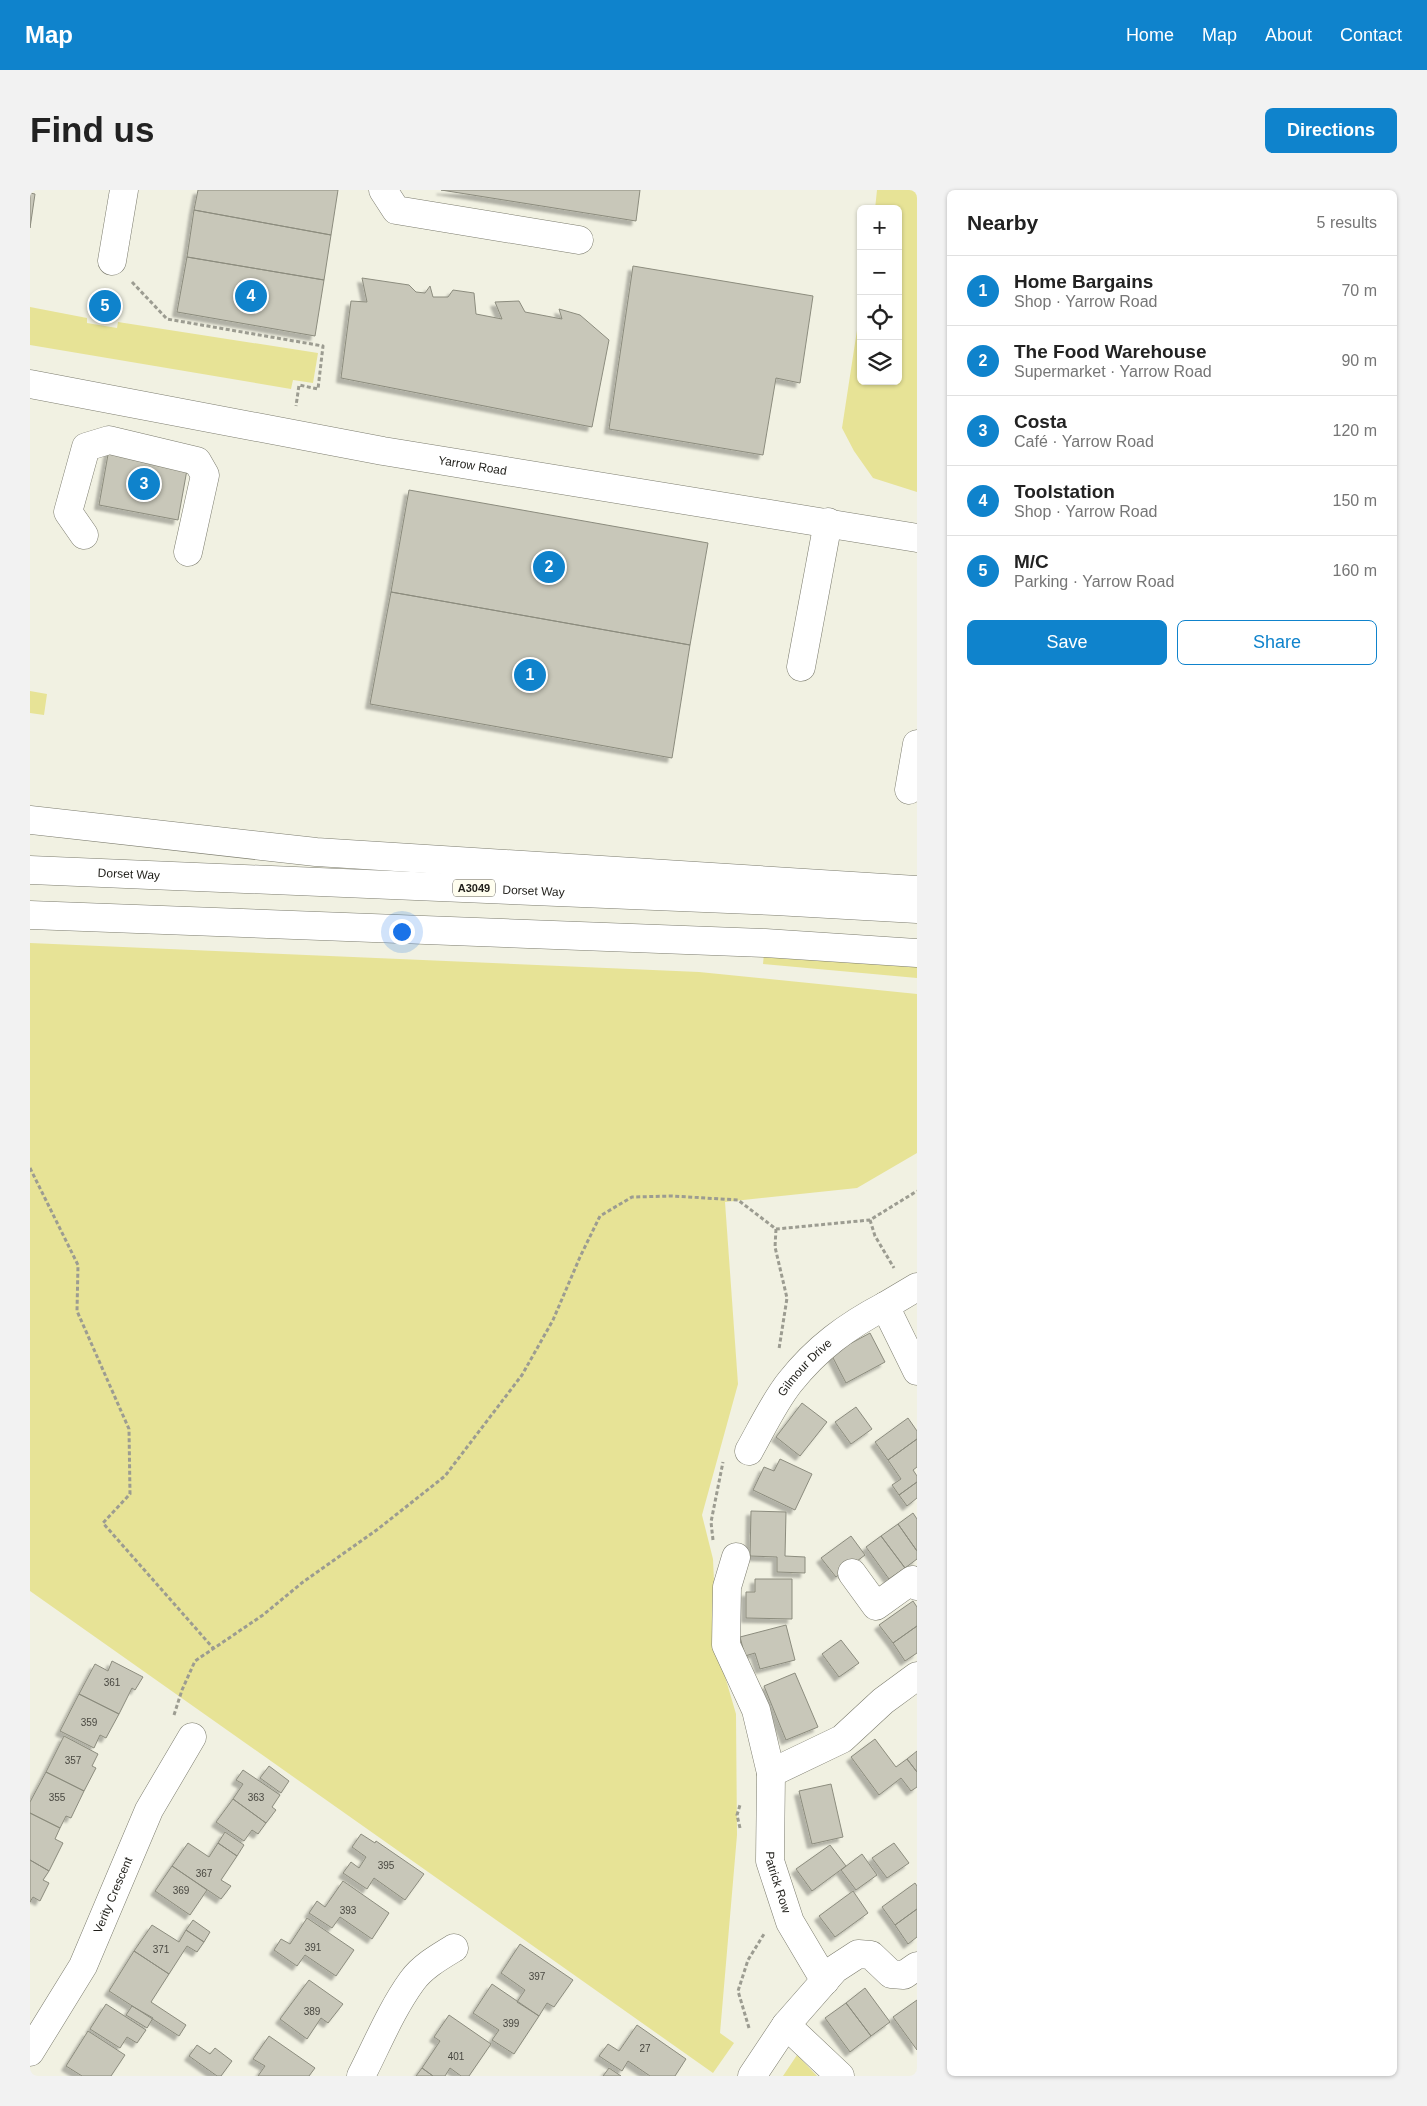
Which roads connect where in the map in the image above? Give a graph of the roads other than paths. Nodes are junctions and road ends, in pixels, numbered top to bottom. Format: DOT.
graph roads {
  1 [pos="124,190"];
  2 [pos="383,190"];
  3 [pos="579,240"];
  4 [pos="112,261"];
  5 [pos="30,384"];
  6 [pos="828,522"];
  7 [pos="84,535"];
  8 [pos="917,538"];
  9 [pos="188,552"];
  10 [pos="802,667"];
  11 [pos="917,744"];
  12 [pos="909,790"];
  13 [pos="30,820"];
  14 [pos="30,870"];
  15 [pos="917,890"];
  16 [pos="917,909"];
  17 [pos="30,914"];
  18 [pos="917,953"];
  19 [pos="913,1289"];
  20 [pos="885,1306"];
  21 [pos="917,1371"];
  22 [pos="749,1451"];
  23 [pos="736,1557"];
  24 [pos="852,1572"];
  25 [pos="917,1586"];
  26 [pos="917,1676"];
  27 [pos="192,1737"];
  28 [pos="771,1772"];
  29 [pos="454,1948"];
  30 [pos="917,1966"];
  31 [pos="825,1981"];
  32 [pos="786,2025"];
  33 [pos="30,2052"];
  34 [pos="361,2076"];
  35 [pos="752,2076"];
  36 [pos="840,2076"];
  1 -- 4 [label="main road"];
  2 -- 3 [label="main road"];
  5 -- 6 [label="main road, Yarrow Road"];
  6 -- 8 [label="main road, Yarrow Road"];
  6 -- 10 [label="main road"];
  7 -- 9 [label="main road"];
  11 -- 12 [label="main road"];
  13 -- 15 [label="main road"];
  14 -- 16 [label="main road, Dorset Way / A3049"];
  17 -- 18 [label="main road"];
  19 -- 20 [label="main road, Gilmour Drive"];
  20 -- 21 [label="main road"];
  20 -- 22 [label="main road, Gilmour Drive"];
  23 -- 28 [label="main road, Patrick Row"];
  24 -- 25 [label="main road"];
  26 -- 28 [label="main road"];
  27 -- 33 [label="main road, Verity Crescent"];
  28 -- 31 [label="main road, Patrick Row"];
  29 -- 34 [label="main road"];
  30 -- 31 [label="main road"];
  31 -- 32 [label="main road"];
  32 -- 35 [label="main road"];
  32 -- 36 [label="main road"];
}
